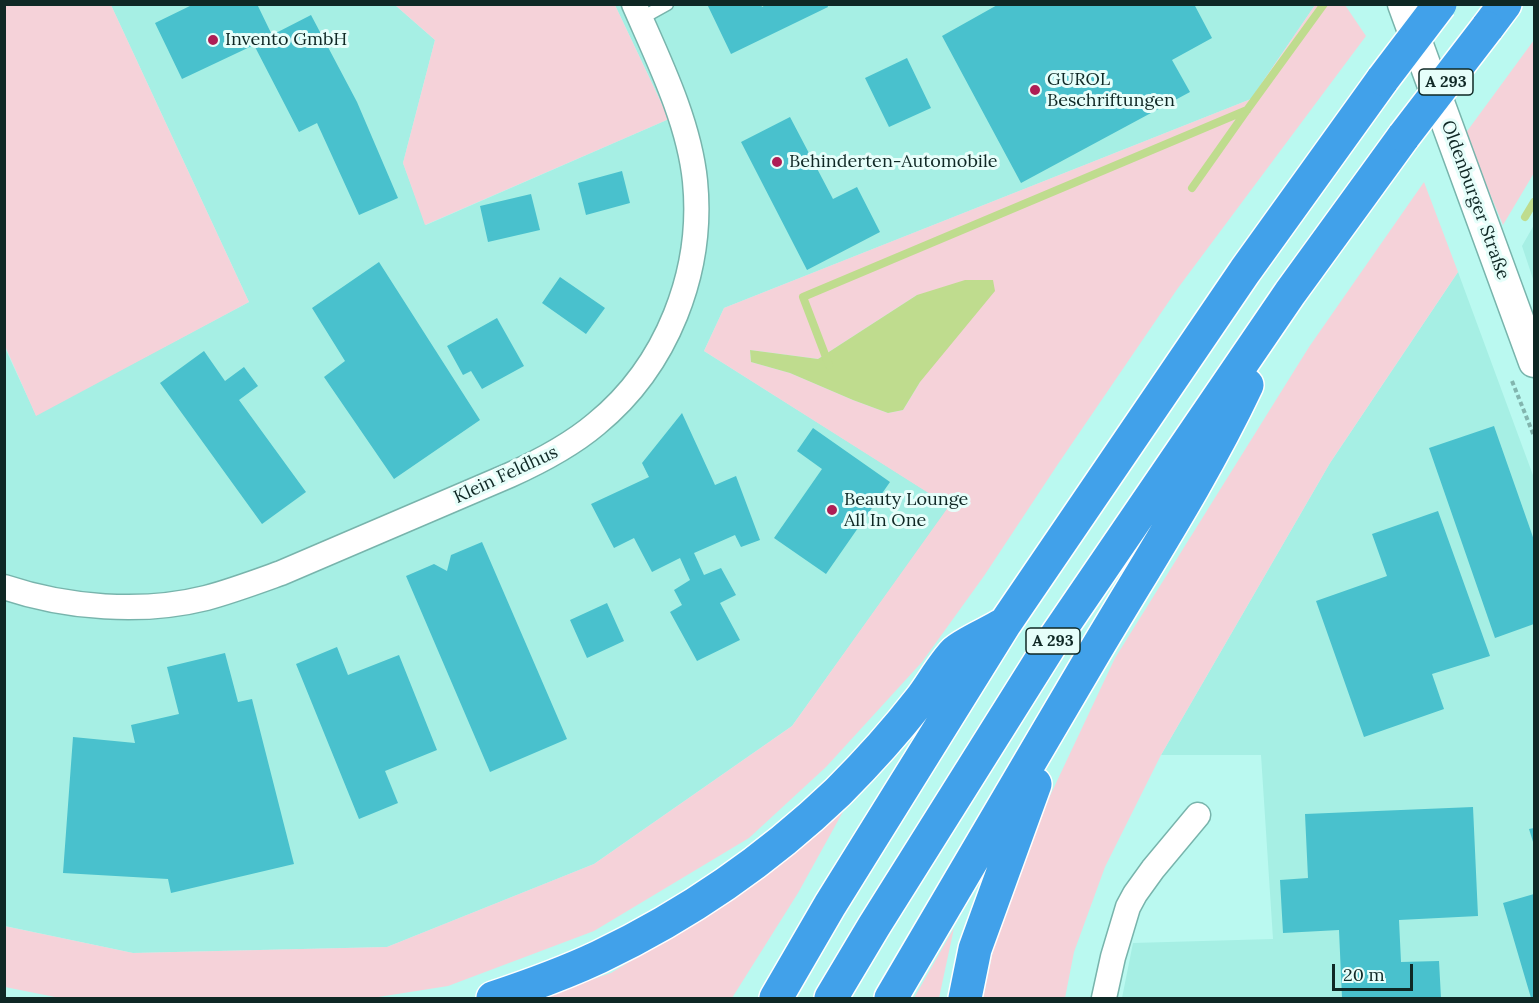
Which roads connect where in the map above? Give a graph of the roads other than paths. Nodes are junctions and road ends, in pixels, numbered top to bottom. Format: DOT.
graph roads {
  1 [pos="667,4"];
  2 [pos="1403,4"];
  3 [pos="1440,4"];
  4 [pos="637,12"];
  5 [pos="1496,16"];
  6 [pos="1290,293"];
  7 [pos="1534,362"];
  8 [pos="4,587"];
  9 [pos="1004,625"];
  10 [pos="1064,705"];
  11 [pos="1198,815"];
  12 [pos="493,999"];
  13 [pos="776,999"];
  14 [pos="831,999"];
  15 [pos="891,999"];
  16 [pos="965,999"];
  17 [pos="1104,999"];
  1 -- 4 [label="lane"];
  2 -- 7 [label="street, Oldenburger Straße"];
  3 -- 9 [label="highway, A 293, bridge"];
  4 -- 8 [label="street, Klein Feldhus"];
  5 -- 6 [label="highway, A 293, bridge"];
  6 -- 10 [label="highway"];
  6 -- 14 [label="highway, A 293"];
  9 -- 12 [label="highway"];
  9 -- 13 [label="highway, A 293"];
  10 -- 15 [label="highway"];
  10 -- 16 [label="highway"];
  11 -- 17 [label="street"];
}
